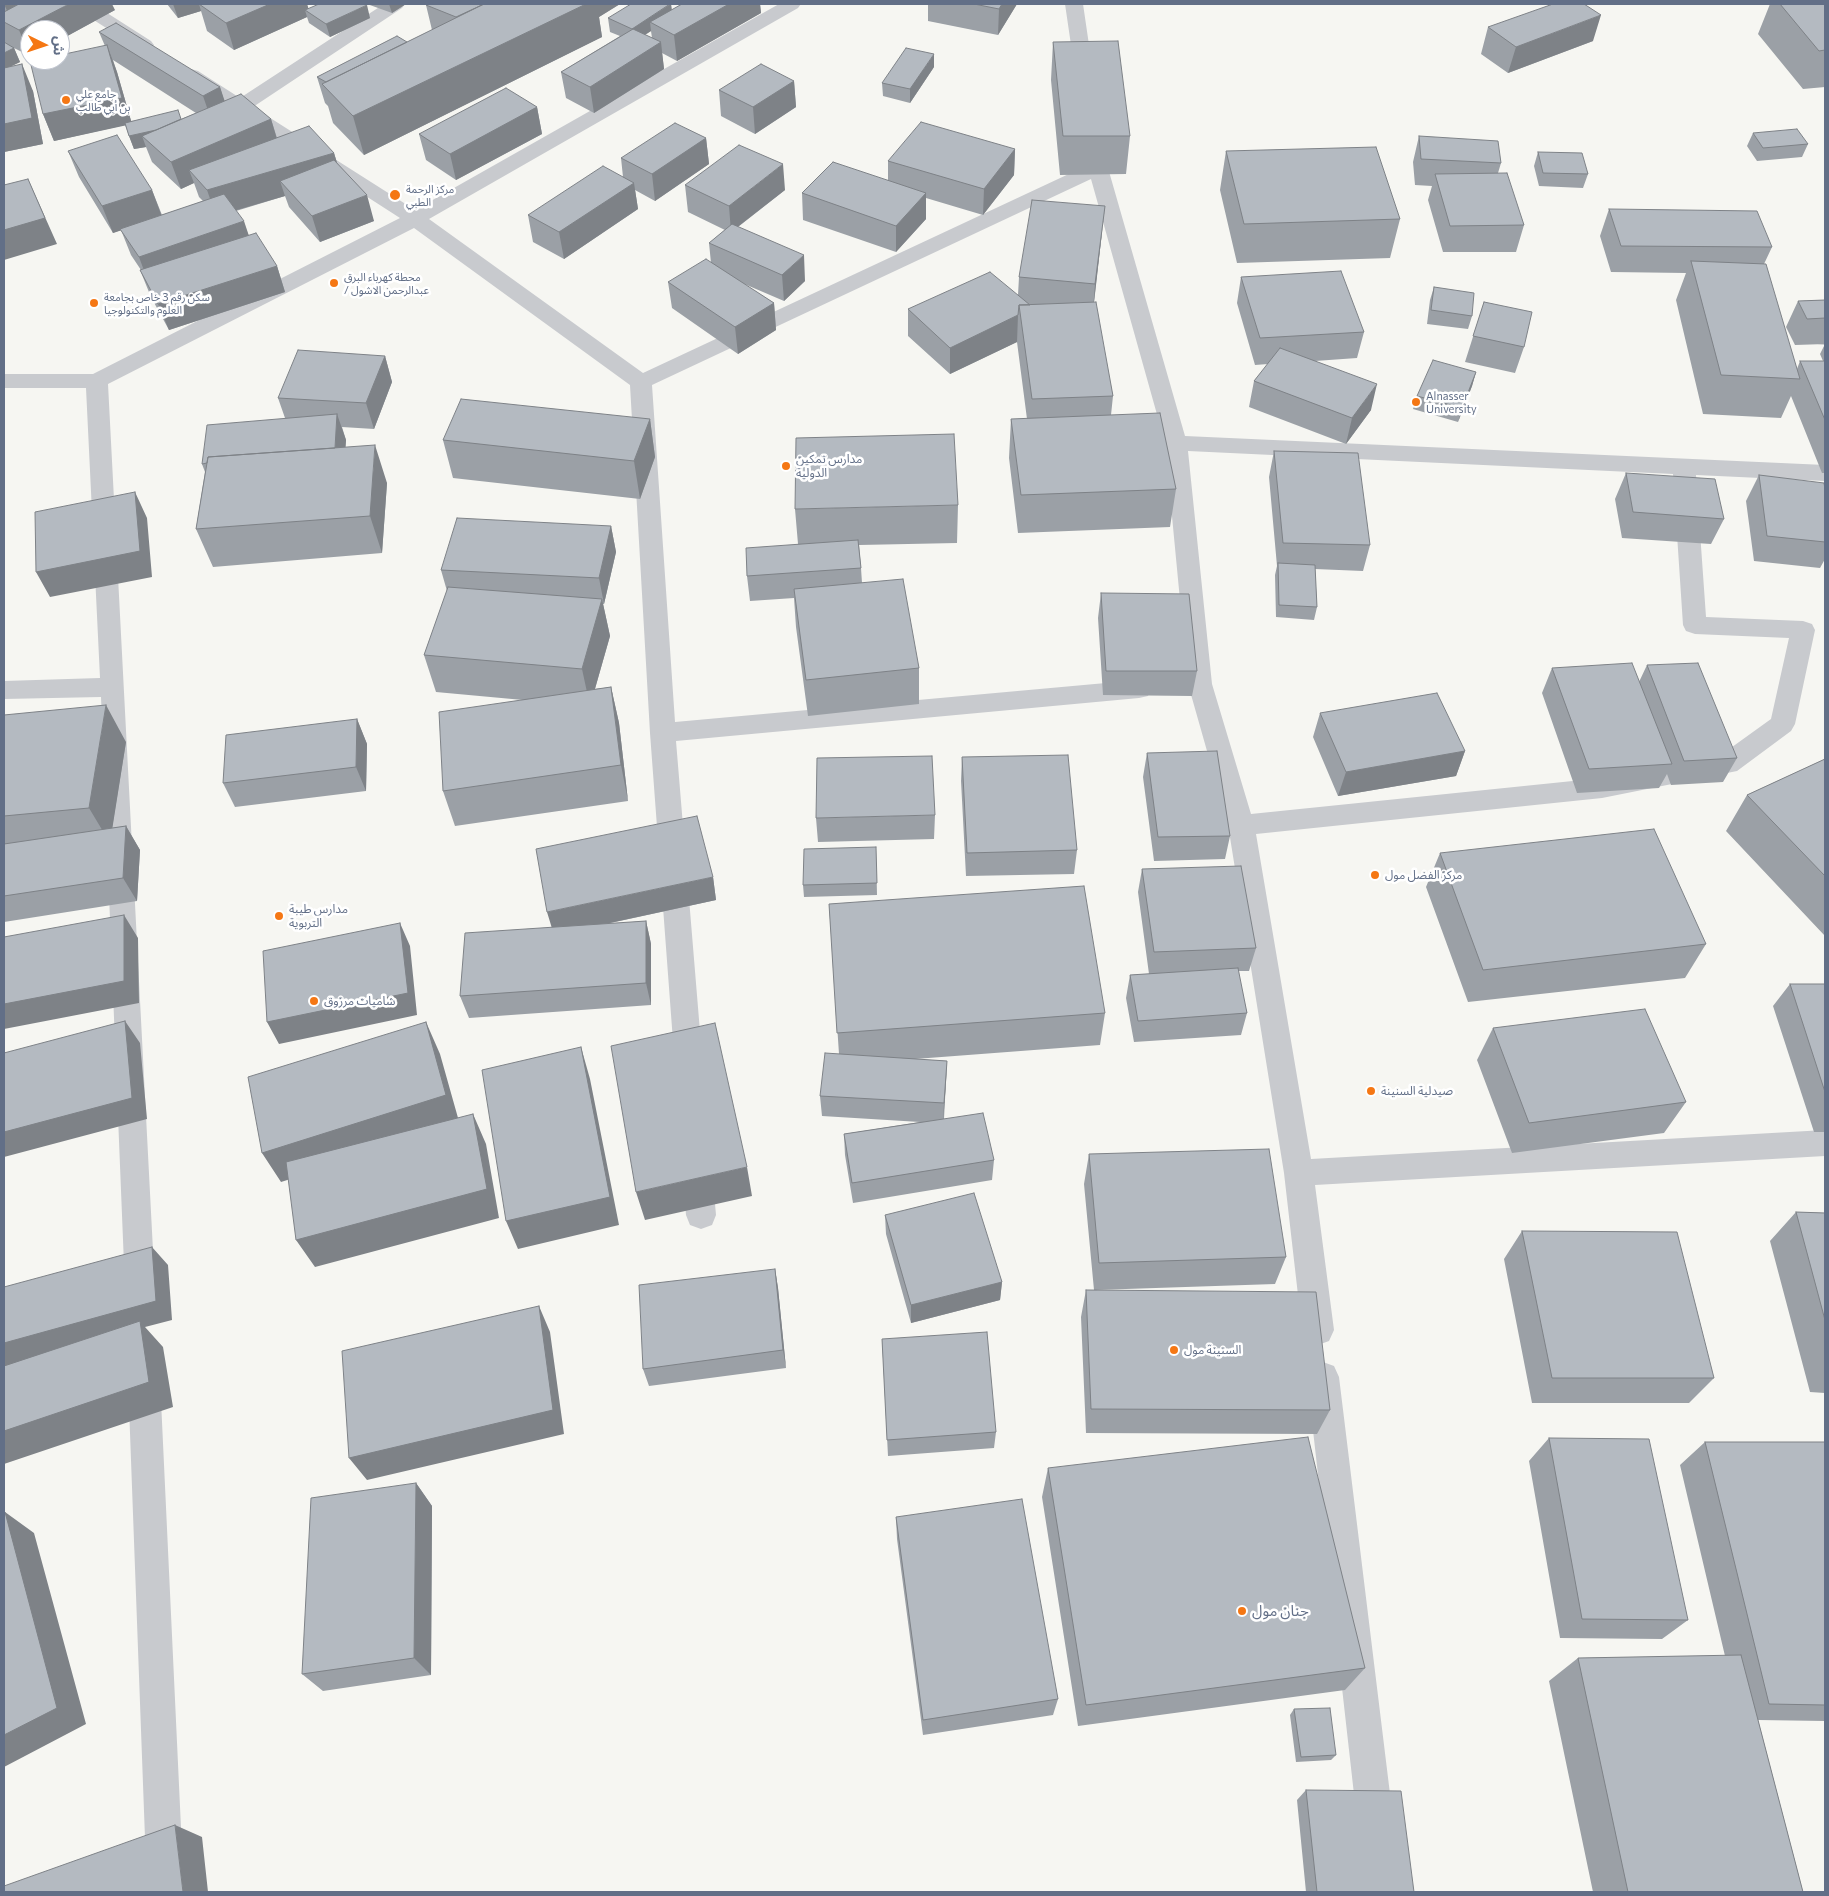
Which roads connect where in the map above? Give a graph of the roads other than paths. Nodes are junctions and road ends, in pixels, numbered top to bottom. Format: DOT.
graph roads {
  1 [pos="81,4"];
  2 [pos="396,4"];
  3 [pos="792,4"];
  4 [pos="1074,4"];
  5 [pos="241,106"];
  6 [pos="1098,168"];
  7 [pos="415,219"];
  8 [pos="4,381"];
  9 [pos="97,381"];
  10 [pos="641,382"];
  11 [pos="1176,443"];
  12 [pos="1684,467"];
  13 [pos="1825,474"];
  14 [pos="1180,685"];
  15 [pos="113,687"];
  16 [pos="4,690"];
  17 [pos="663,733"];
  18 [pos="1241,825"];
  19 [pos="691,1097"];
  20 [pos="1825,1143"];
  21 [pos="695,1146"];
  22 [pos="1299,1173"];
  23 [pos="700,1215"];
  24 [pos="141,1314"];
  25 [pos="142,1354"];
  26 [pos="1380,1891"];
  27 [pos="166,1892"];
  1 -- 5 [label="street"];
  2 -- 5 [label="street"];
  3 -- 7 [label="street"];
  4 -- 6 [label="street"];
  5 -- 7 [label="street"];
  6 -- 10 [label="street"];
  6 -- 11 [label="street"];
  7 -- 9 [label="street"];
  7 -- 10 [label="street"];
  8 -- 9 [label="street"];
  9 -- 15 [label="street"];
  10 -- 17 [label="street"];
  11 -- 12 [label="street"];
  11 -- 14 [label="street"];
  12 -- 13 [label="street"];
  12 -- 18 [label="street"];
  14 -- 17 [label="street"];
  14 -- 18 [label="street"];
  15 -- 16 [label="street"];
  15 -- 24 [label="street"];
  17 -- 19 [label="street"];
  18 -- 22 [label="street"];
  20 -- 22 [label="street"];
  21 -- 23 [label="street"];
  22 -- 26 [label="street"];
  25 -- 27 [label="street"];
}
